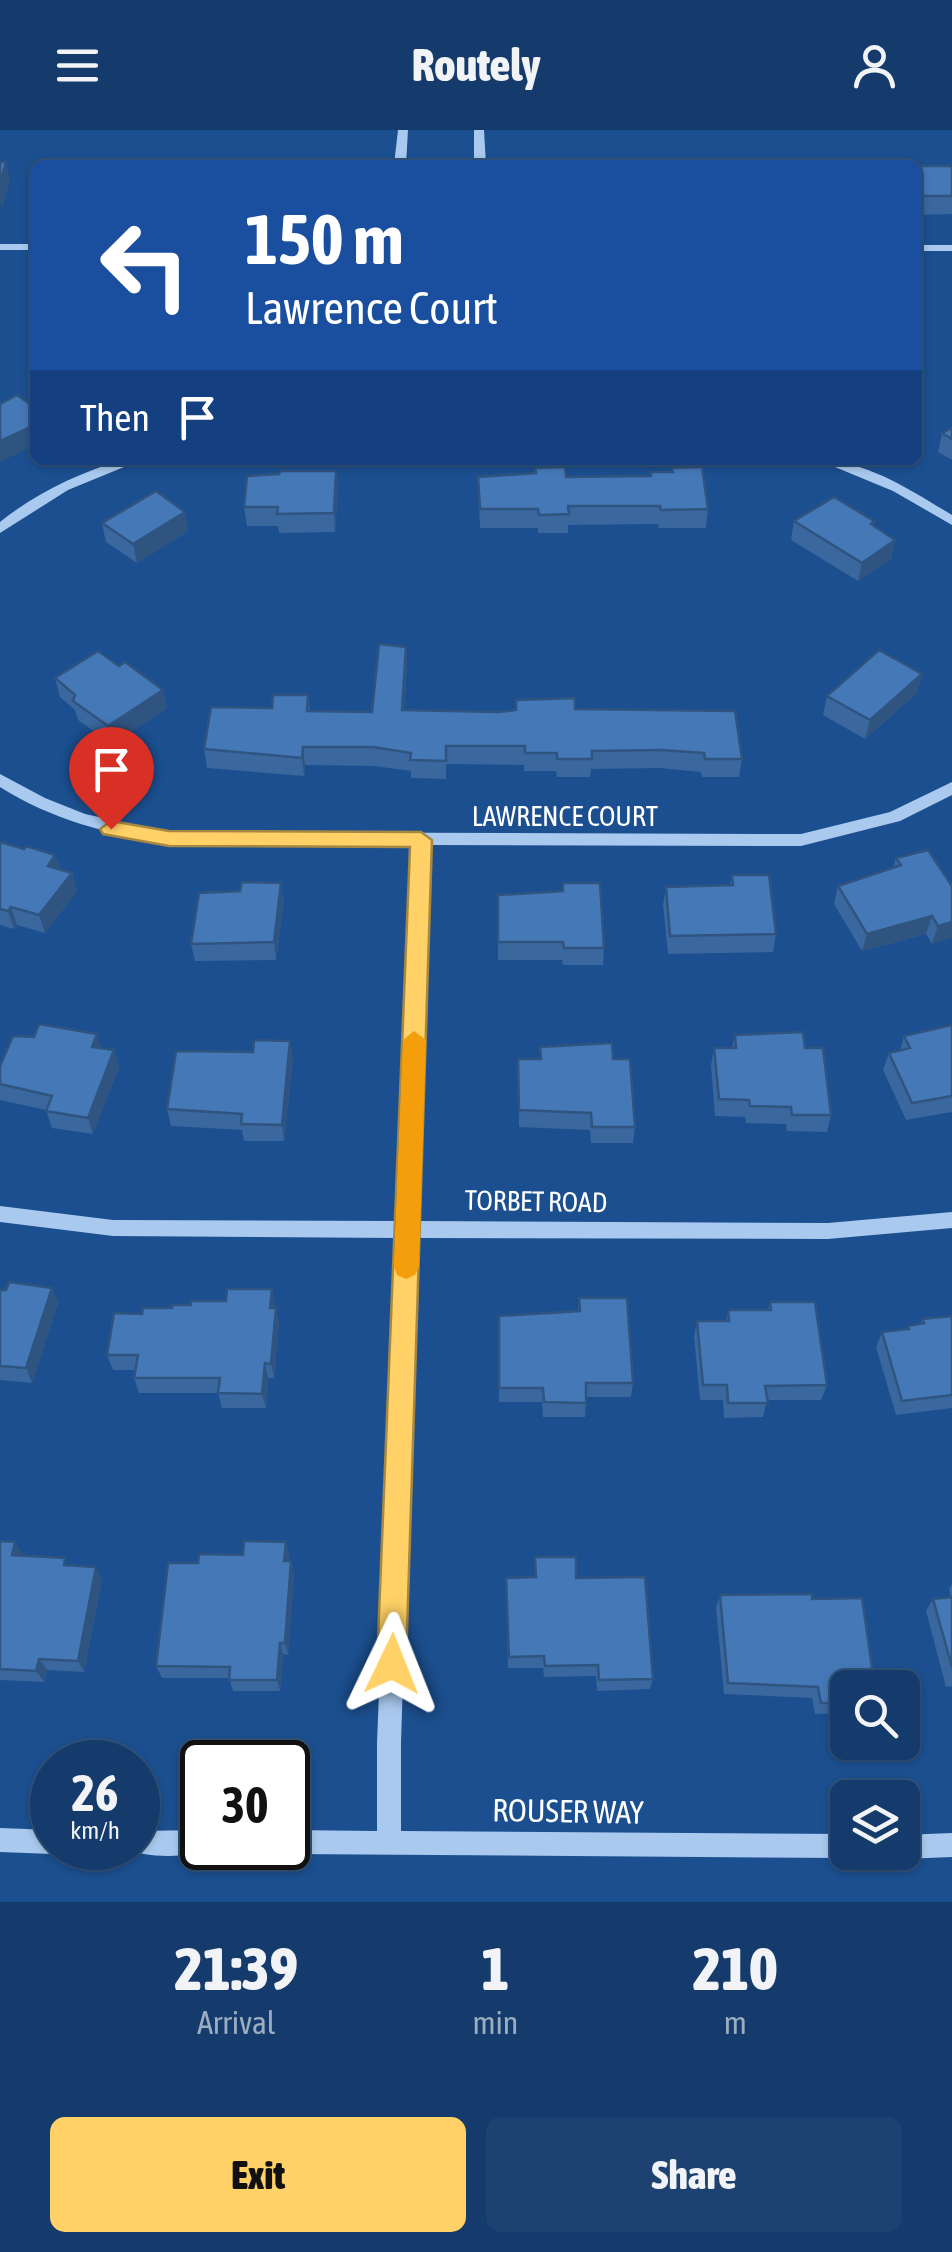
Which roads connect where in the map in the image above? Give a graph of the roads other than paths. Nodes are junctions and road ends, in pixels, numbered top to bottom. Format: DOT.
graph roads {
  1 [pos="403,130"];
  2 [pos="480,130"];
  3 [pos="400,160"];
  4 [pos="480,160"];
  5 [pos="0,246"];
  6 [pos="30,247"];
  7 [pos="922,248"];
  8 [pos="952,248"];
  9 [pos="118,465"];
  10 [pos="838,465"];
  11 [pos="952,522"];
  12 [pos="0,529"];
  13 [pos="0,780"];
  14 [pos="952,788"];
  15 [pos="421,840"];
  16 [pos="0,1214"];
  17 [pos="952,1220"];
  18 [pos="408,1228"];
  19 [pos="0,1840"];
  20 [pos="30,1841"];
  21 [pos="389,1841"];
  22 [pos="310,1842"];
  23 [pos="952,1845"];
  24 [pos="830,1846"];
  25 [pos="920,1846"];
  1 -- 3 [label="street"];
  2 -- 4 [label="street"];
  5 -- 6 [label="street"];
  7 -- 8 [label="street"];
  9 -- 12 [label="street"];
  10 -- 11 [label="street"];
  13 -- 15 [label="street, LAWRENCE COURT"];
  14 -- 15 [label="street, LAWRENCE COURT"];
  15 -- 18 [label="street"];
  16 -- 18 [label="street, TORBET ROAD"];
  17 -- 18 [label="street, TORBET ROAD"];
  18 -- 21 [label="street"];
  19 -- 20 [label="street"];
  21 -- 22 [label="street, ROUSER WAY"];
  21 -- 24 [label="street, ROUSER WAY"];
  23 -- 25 [label="street"];
}
